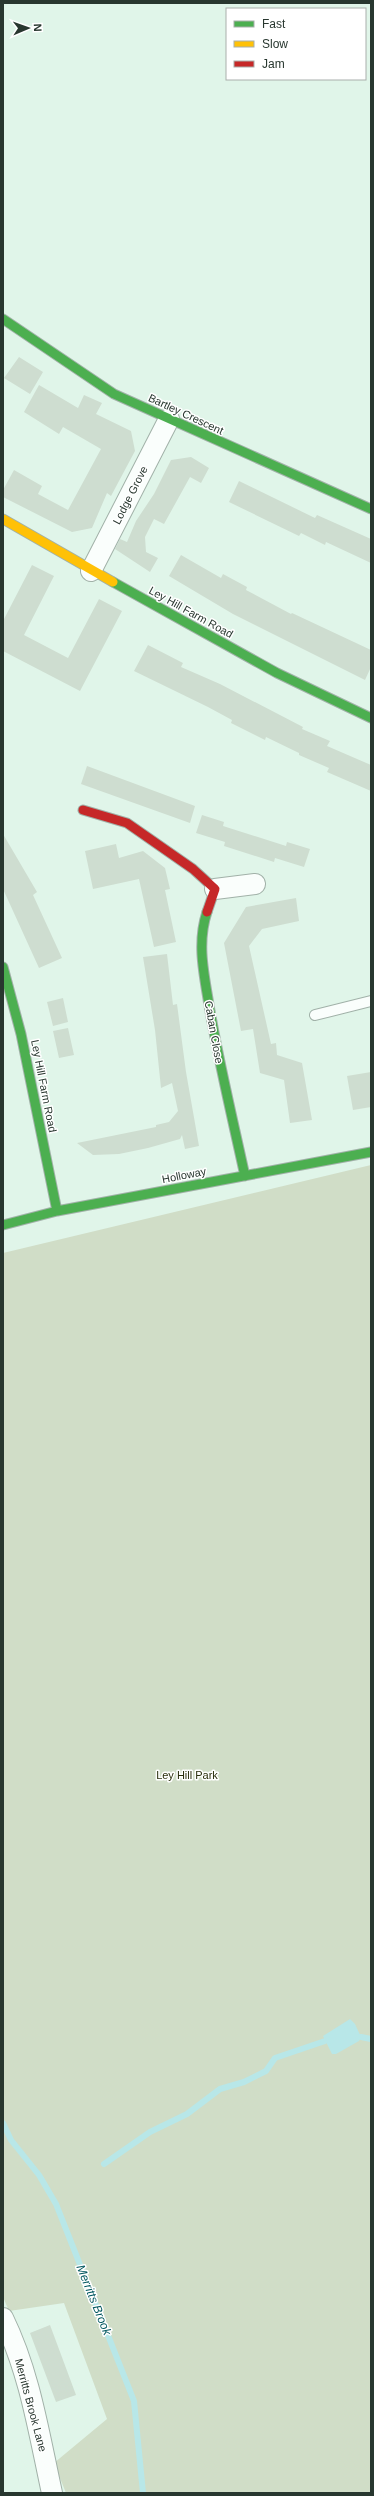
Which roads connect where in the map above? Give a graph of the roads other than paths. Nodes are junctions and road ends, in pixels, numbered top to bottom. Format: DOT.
graph roads {
  1 [pos="3,319"];
  2 [pos="169,419"];
  3 [pos="371,509"];
  4 [pos="3,519"];
  5 [pos="91,571"];
  6 [pos="371,718"];
  7 [pos="83,810"];
  8 [pos="255,884"];
  9 [pos="215,889"];
  10 [pos="3,967"];
  11 [pos="371,1001"];
  12 [pos="316,1015"];
  13 [pos="371,1152"];
  14 [pos="245,1176"];
  15 [pos="57,1211"];
  16 [pos="3,1225"];
  17 [pos="3,2318"];
  18 [pos="8,2341"];
  19 [pos="52,2493"];
  1 -- 2 [label="street, Bartley Crescent"];
  2 -- 3 [label="street, Bartley Crescent"];
  2 -- 5 [label="street, Lodge Grove"];
  4 -- 5 [label="street, Ley Hill Farm Road"];
  5 -- 6 [label="street, Ley Hill Farm Road"];
  7 -- 9 [label="street"];
  8 -- 9 [label="street"];
  9 -- 14 [label="street, Caban Close"];
  10 -- 15 [label="street, Ley Hill Farm Road"];
  11 -- 12 [label="lane"];
  13 -- 14 [label="street, Holloway"];
  14 -- 15 [label="street, Holloway"];
  15 -- 16 [label="street, Holloway"];
  17 -- 18 [label="street, Merritts Brook Lane"];
  18 -- 19 [label="street, Merritts Brook Lane"];
}
